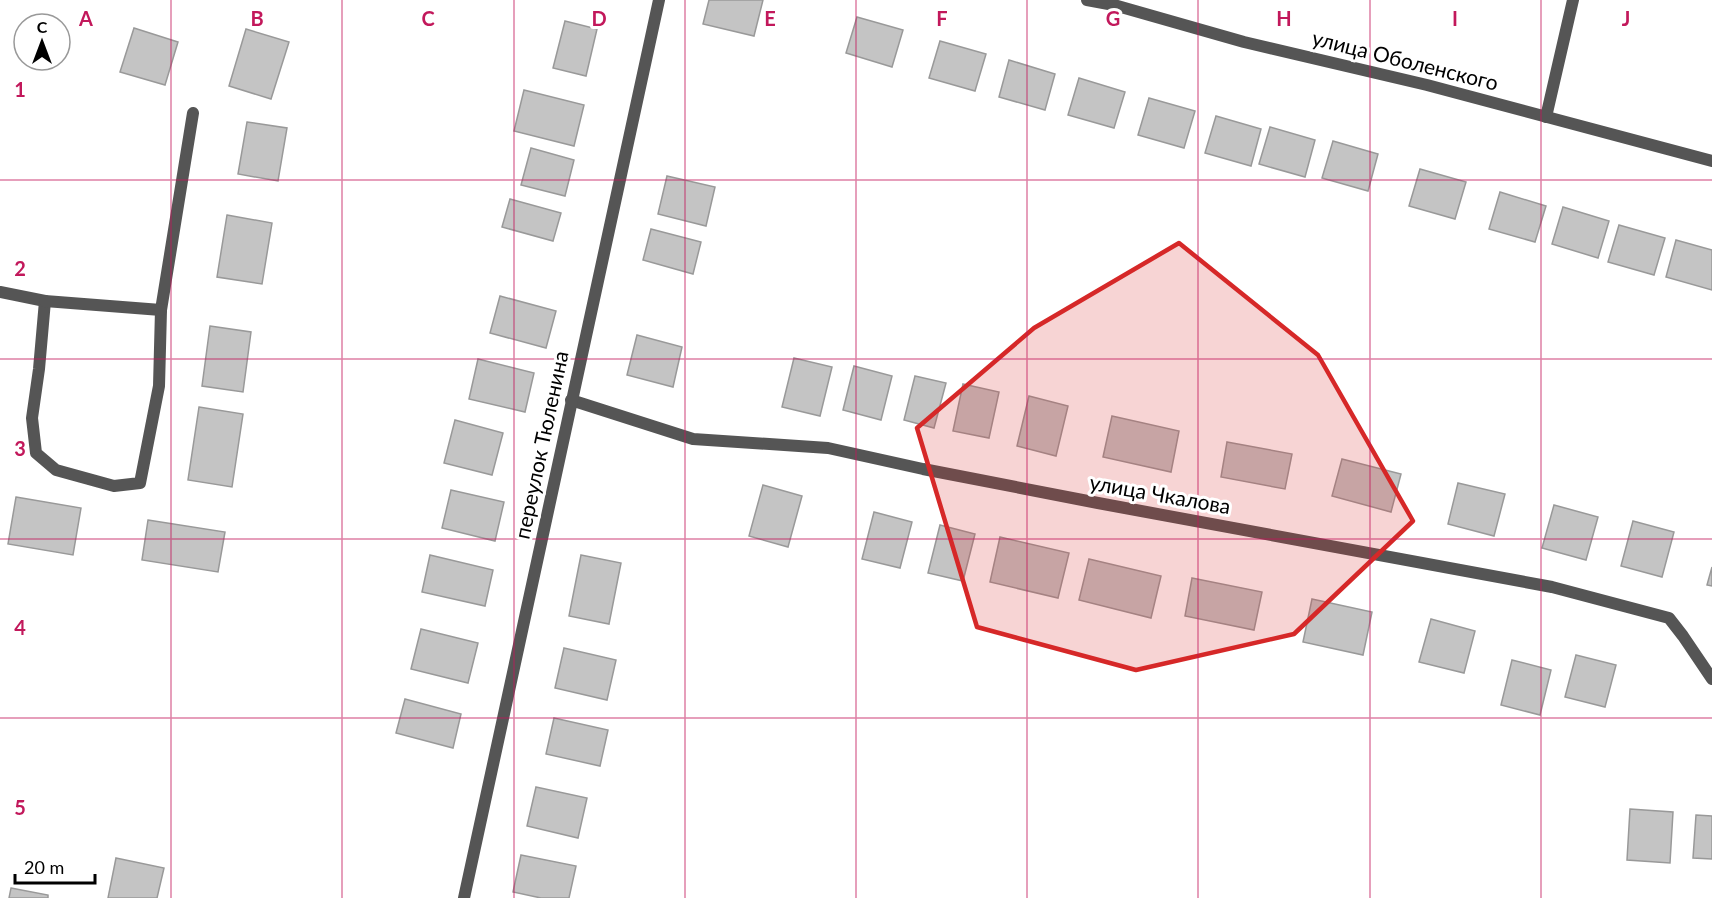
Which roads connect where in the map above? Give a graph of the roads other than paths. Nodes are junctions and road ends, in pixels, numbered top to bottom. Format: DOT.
graph roads {
  1 [pos="659,0"];
  2 [pos="1087,0"];
  3 [pos="1573,0"];
  4 [pos="193,113"];
  5 [pos="1546,117"];
  6 [pos="1712,161"];
  7 [pos="0,292"];
  8 [pos="45,301"];
  9 [pos="161,310"];
  10 [pos="571,400"];
  11 [pos="1712,680"];
  12 [pos="464,898"];
  1 -- 10 [label="street, переулок Тюленина"];
  2 -- 5 [label="street, улица Оболенского"];
  3 -- 5 [label="street"];
  4 -- 9 [label="street"];
  5 -- 6 [label="street, улица Оболенского"];
  7 -- 8 [label="street"];
  8 -- 9 [label="street"];
  8 -- 9 [label="street"];
  10 -- 11 [label="street, улица Чкалова"];
  10 -- 12 [label="street, переулок Тюленина"];
}
